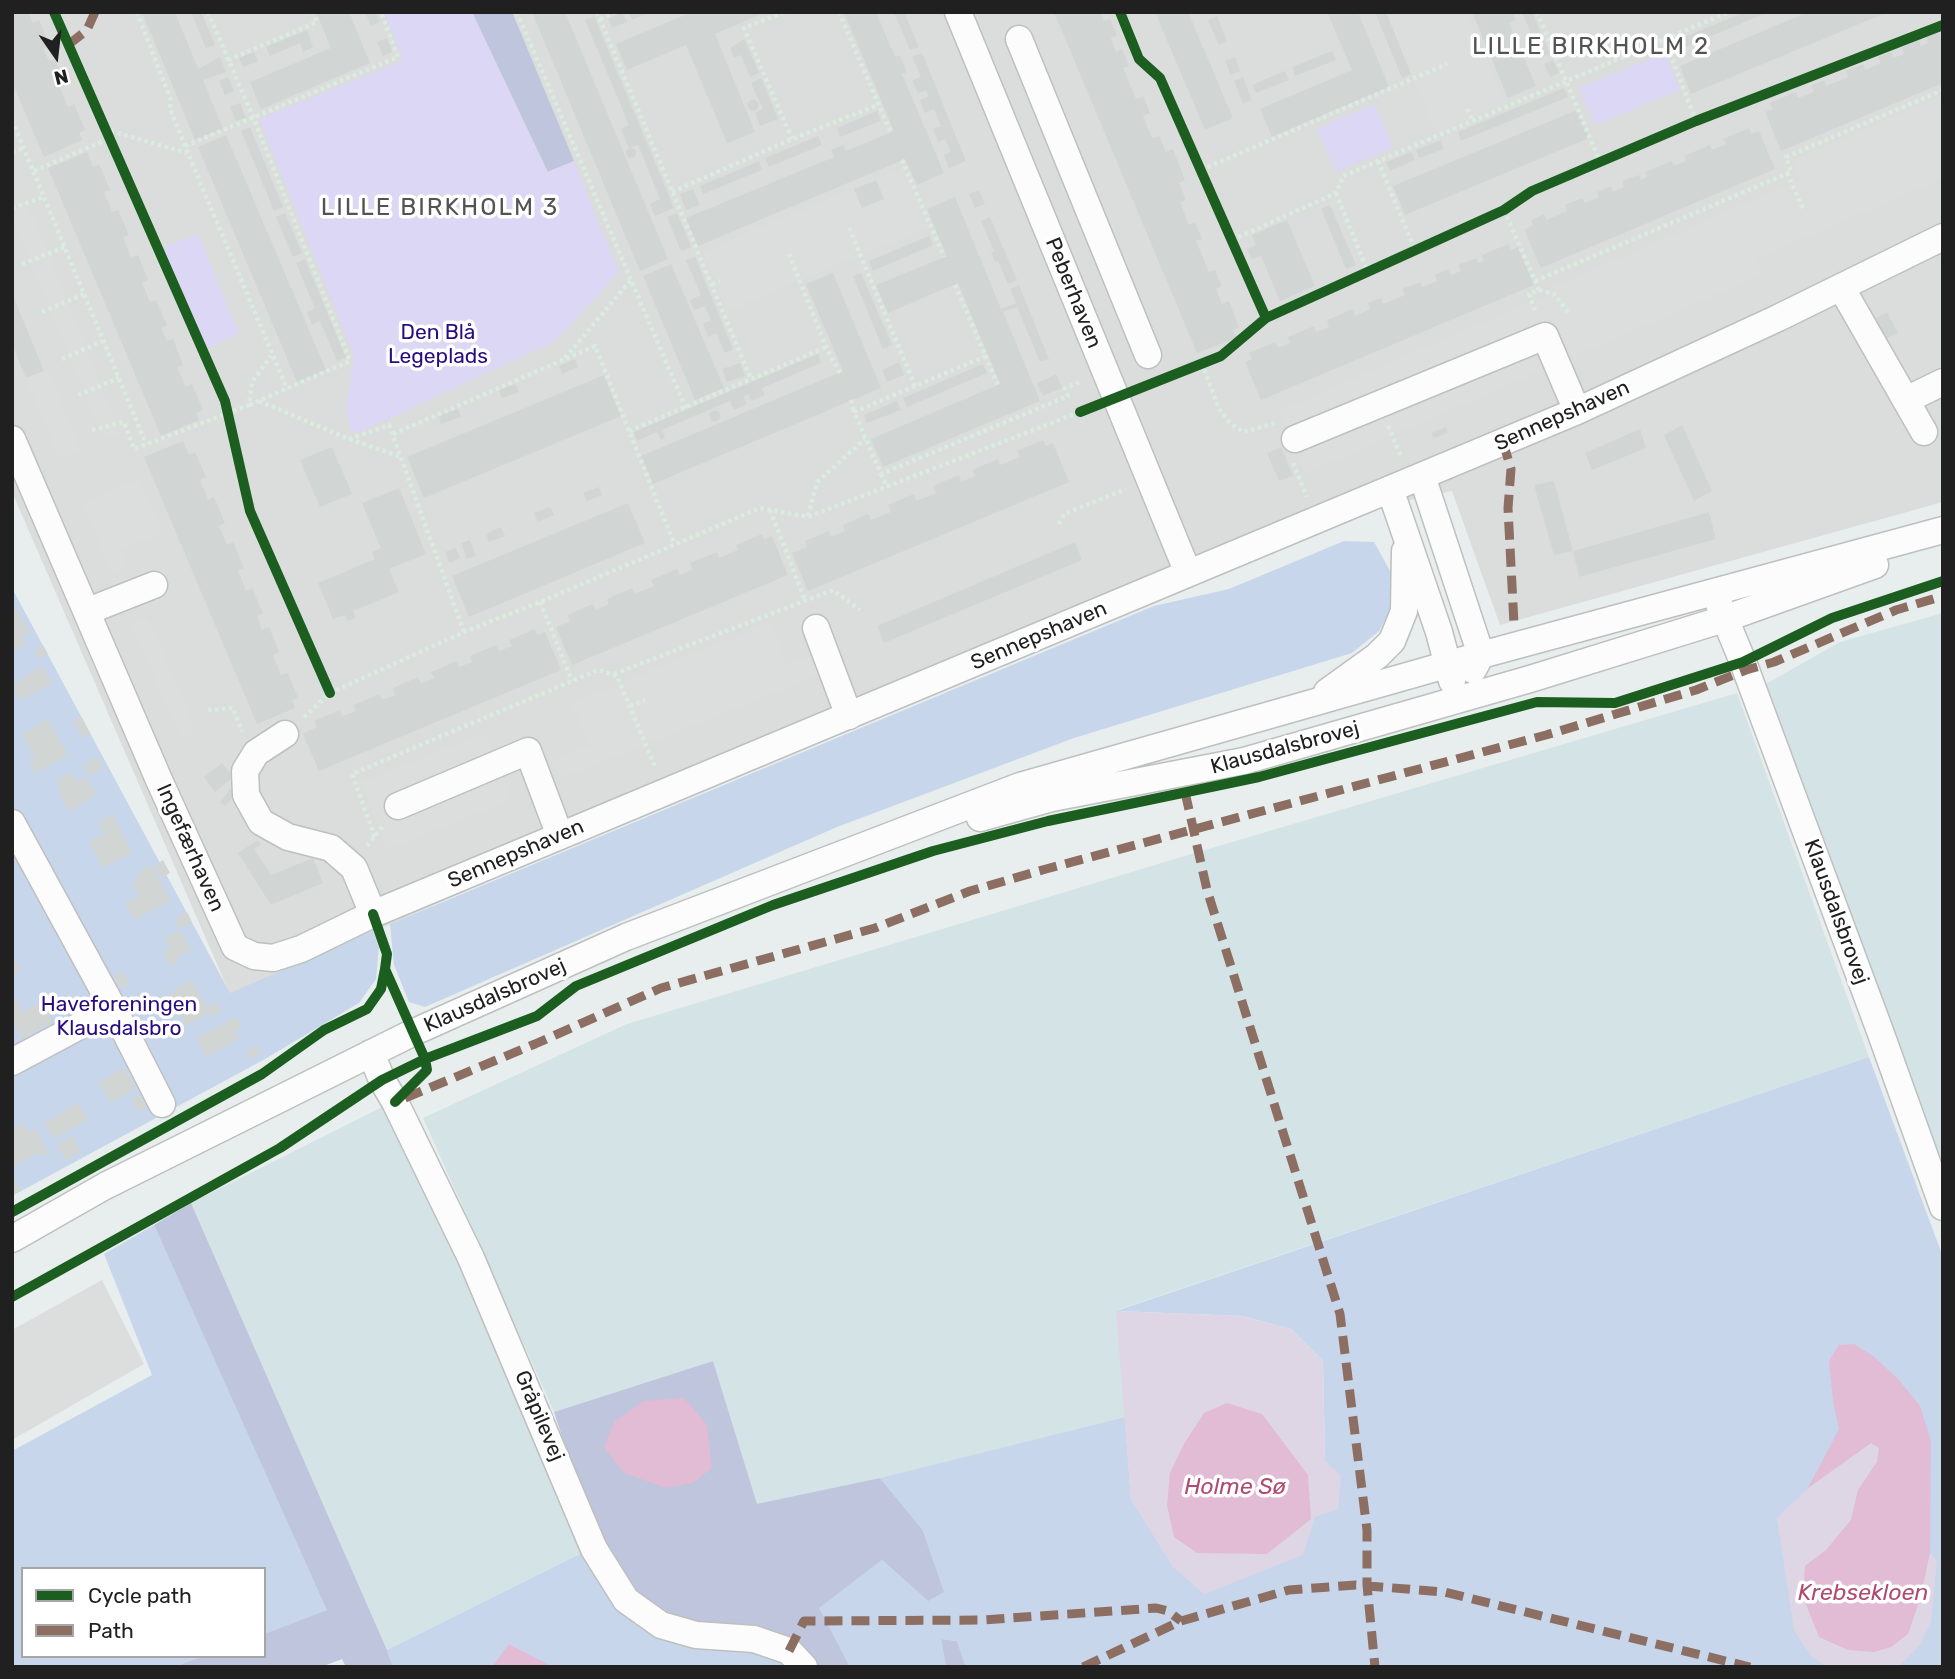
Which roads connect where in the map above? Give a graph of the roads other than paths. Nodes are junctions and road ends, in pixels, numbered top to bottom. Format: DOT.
graph roads {
  1 [pos="958,12"];
  2 [pos="1019,39"];
  3 [pos="1943,237"];
  4 [pos="1118,283"];
  5 [pos="1841,287"];
  6 [pos="1076,300"];
  7 [pos="1148,355"];
  8 [pos="1943,382"];
  9 [pos="1906,400"];
  10 [pos="1577,411"];
  11 [pos="1923,432"];
  12 [pos="12,439"];
  13 [pos="1288,443"];
  14 [pos="1408,481"];
  15 [pos="1943,530"];
  16 [pos="1406,532"];
  17 [pos="1943,541"];
  18 [pos="1188,573"];
  19 [pos="154,585"];
  20 [pos="1715,592"];
  21 [pos="88,611"];
  22 [pos="1724,619"];
  23 [pos="816,628"];
  24 [pos="1481,655"];
  25 [pos="1448,665"];
  26 [pos="1458,700"];
  27 [pos="1312,703"];
  28 [pos="849,716"];
  29 [pos="285,734"];
  30 [pos="398,806"];
  31 [pos="12,823"];
  32 [pos="560,835"];
  33 [pos="840,855"];
  34 [pos="373,914"];
  35 [pos="113,1008"];
  36 [pos="371,1053"];
  37 [pos="12,1062"];
  38 [pos="162,1104"];
  39 [pos="1943,1207"];
  40 [pos="12,1239"];
  41 [pos="804,1667"];
  1 -- 6 [label="street, Peberhaven"];
  2 -- 4 [label="street"];
  3 -- 5 [label="street, Sennepshaven"];
  4 -- 6 [label="street"];
  4 -- 7 [label="street"];
  5 -- 9 [label="street"];
  5 -- 10 [label="street, Sennepshaven"];
  6 -- 18 [label="street, Peberhaven"];
  8 -- 9 [label="street"];
  9 -- 11 [label="street"];
  10 -- 13 [label="street"];
  10 -- 14 [label="street, Sennepshaven"];
  12 -- 21 [label="street, Ingefærhaven"];
  14 -- 16 [label="street"];
  14 -- 18 [label="street, Sennepshaven"];
  14 -- 24 [label="street"];
  15 -- 20 [label="street, Klausdalsbrovej"];
  16 -- 25 [label="street"];
  16 -- 27 [label="street"];
  17 -- 22 [label="street, Klausdalsbrovej"];
  18 -- 28 [label="street, Sennepshaven"];
  19 -- 21 [label="street"];
  20 -- 22 [label="street, Klausdalsbrovej"];
  20 -- 24 [label="street, Klausdalsbrovej"];
  21 -- 34 [label="street, Ingefærhaven"];
  22 -- 26 [label="street, Klausdalsbrovej"];
  22 -- 39 [label="street, Klausdalsbrovej"];
  23 -- 28 [label="street"];
  24 -- 25 [label="street, Klausdalsbrovej"];
  24 -- 26 [label="street"];
  25 -- 26 [label="street"];
  25 -- 27 [label="street, Klausdalsbrovej"];
  26 -- 33 [label="street, Klausdalsbrovej"];
  27 -- 33 [label="street, Klausdalsbrovej"];
  28 -- 32 [label="street, Sennepshaven"];
  29 -- 34 [label="street"];
  30 -- 32 [label="street"];
  31 -- 35 [label="street"];
  32 -- 34 [label="street, Sennepshaven"];
  33 -- 36 [label="street, Klausdalsbrovej"];
  35 -- 37 [label="street"];
  35 -- 38 [label="street"];
  36 -- 40 [label="street, Klausdalsbrovej"];
  36 -- 41 [label="street, Gråpilevej"];
}
